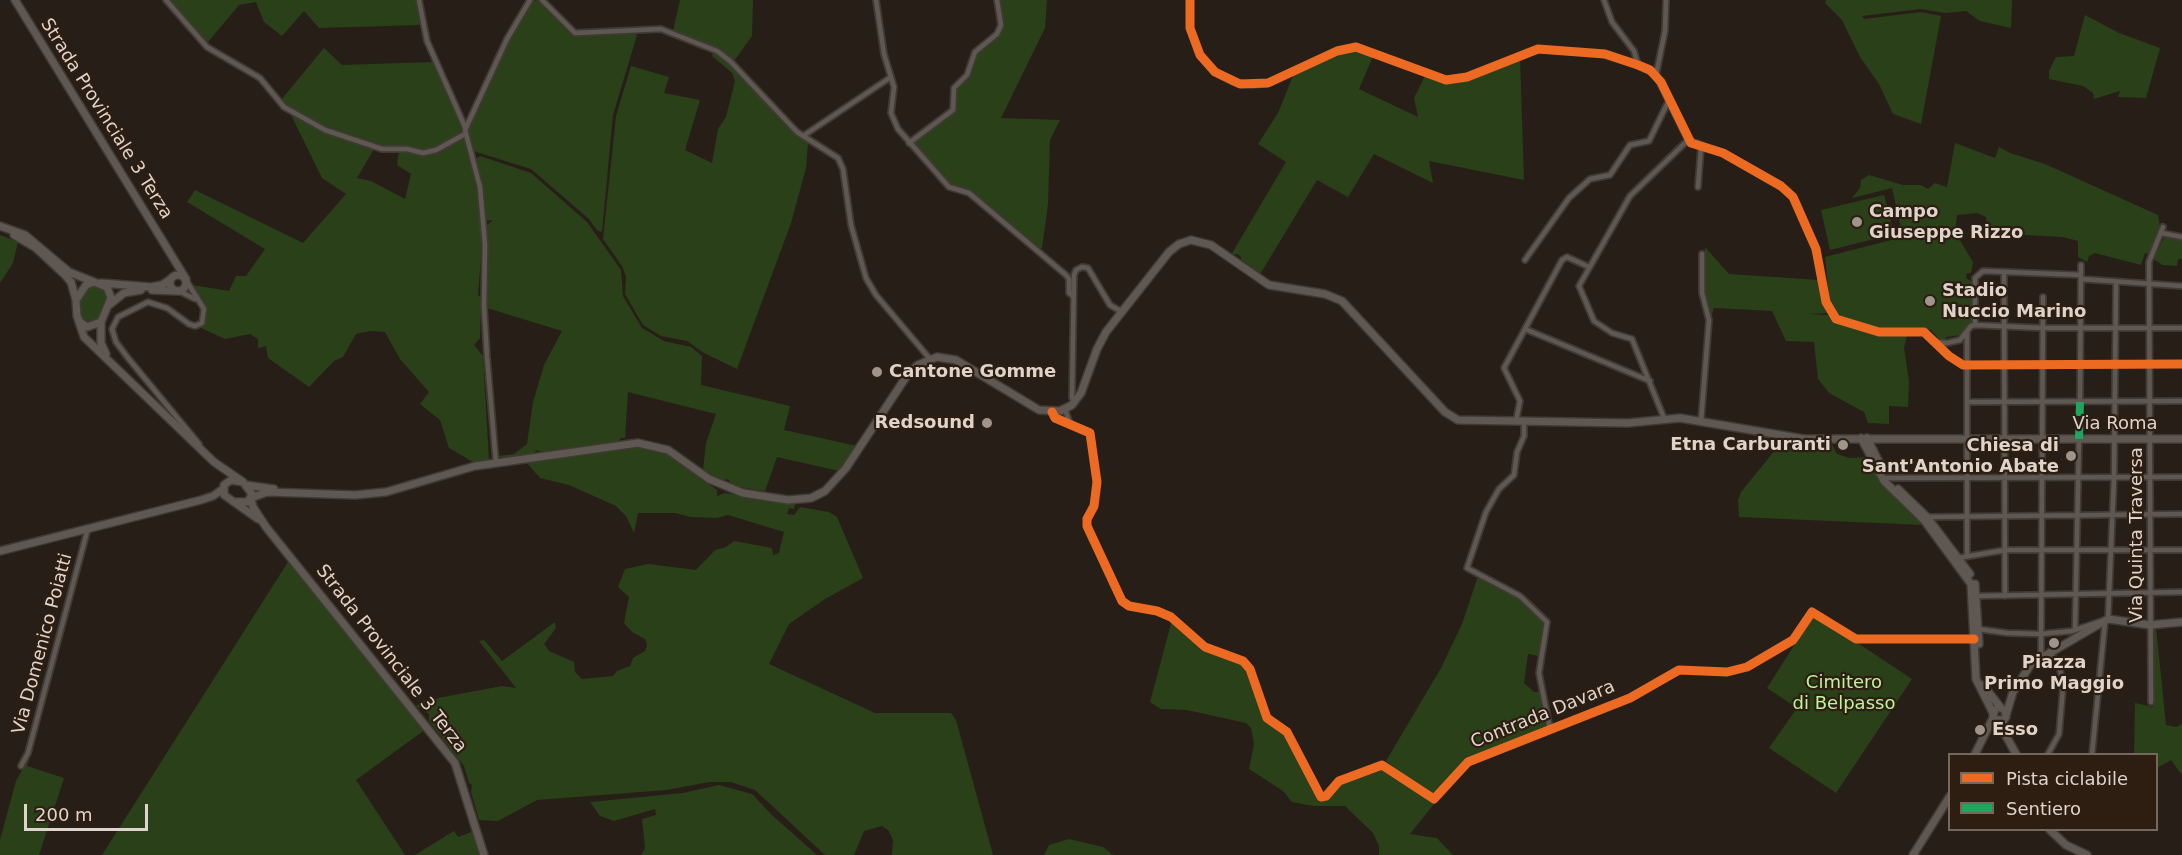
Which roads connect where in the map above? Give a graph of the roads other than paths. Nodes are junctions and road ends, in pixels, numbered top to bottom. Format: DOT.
graph roads {
  1 [pos="15,0"];
  2 [pos="166,0"];
  3 [pos="419,0"];
  4 [pos="530,0"];
  5 [pos="542,0"];
  6 [pos="876,0"];
  7 [pos="997,0"];
  8 [pos="1190,0"];
  9 [pos="1604,0"];
  10 [pos="1666,0"];
  11 [pos="1638,64"];
  12 [pos="1656,75"];
  13 [pos="891,77"];
  14 [pos="1670,100"];
  15 [pos="465,127"];
  16 [pos="465,134"];
  17 [pos="803,136"];
  18 [pos="1688,140"];
  19 [pos="909,143"];
  20 [pos="1701,147"];
  21 [pos="1698,187"];
  22 [pos="0,226"];
  23 [pos="0,231"];
  24 [pos="2182,237"];
  25 [pos="171,254"];
  26 [pos="1702,254"];
  27 [pos="1525,260"];
  28 [pos="2081,265"];
  29 [pos="1589,267"];
  30 [pos="2004,272"];
  31 [pos="2081,277"];
  32 [pos="172,278"];
  33 [pos="186,280"];
  34 [pos="97,282"];
  35 [pos="2116,282"];
  36 [pos="2149,284"];
  37 [pos="2182,286"];
  38 [pos="178,291"];
  39 [pos="1073,296"];
  40 [pos="2043,297"];
  41 [pos="76,300"];
  42 [pos="198,300"];
  43 [pos="109,305"];
  44 [pos="1122,312"];
  45 [pos="77,316"];
  46 [pos="101,322"];
  47 [pos="1975,325"];
  48 [pos="2004,326"];
  49 [pos="2043,328"];
  50 [pos="2080,328"];
  51 [pos="2116,328"];
  52 [pos="2149,328"];
  53 [pos="2182,328"];
  54 [pos="1525,329"];
  55 [pos="1967,333"];
  56 [pos="1936,342"];
  57 [pos="930,359"];
  58 [pos="110,362"];
  59 [pos="1967,364"];
  60 [pos="2004,364"];
  61 [pos="2042,364"];
  62 [pos="2080,364"];
  63 [pos="2115,364"];
  64 [pos="2150,364"];
  65 [pos="2182,364"];
  66 [pos="1650,381"];
  67 [pos="1072,398"];
  68 [pos="2150,401"];
  69 [pos="2182,401"];
  70 [pos="1968,402"];
  71 [pos="2004,402"];
  72 [pos="2042,402"];
  73 [pos="2080,402"];
  74 [pos="2115,402"];
  75 [pos="1065,409"];
  76 [pos="1052,412"];
  77 [pos="1664,418"];
  78 [pos="1701,421"];
  79 [pos="1520,422"];
  80 [pos="1070,424"];
  81 [pos="1864,438"];
  82 [pos="2115,438"];
  83 [pos="1969,439"];
  84 [pos="2004,439"];
  85 [pos="2041,439"];
  86 [pos="2079,439"];
  87 [pos="2150,439"];
  88 [pos="2182,439"];
  89 [pos="212,459"];
  90 [pos="496,463"];
  91 [pos="1966,477"];
  92 [pos="2041,477"];
  93 [pos="2078,477"];
  94 [pos="2151,477"];
  95 [pos="2182,477"];
  96 [pos="1887,478"];
  97 [pos="2004,478"];
  98 [pos="2114,478"];
  99 [pos="244,483"];
  100 [pos="223,487"];
  101 [pos="312,494"];
  102 [pos="251,498"];
  103 [pos="201,500"];
  104 [pos="233,501"];
  105 [pos="2113,514"];
  106 [pos="2151,514"];
  107 [pos="2182,514"];
  108 [pos="1967,515"];
  109 [pos="2004,515"];
  110 [pos="2041,515"];
  111 [pos="2077,515"];
  112 [pos="1924,517"];
  113 [pos="266,527"];
  114 [pos="88,528"];
  115 [pos="2041,549"];
  116 [pos="2112,549"];
  117 [pos="2005,550"];
  118 [pos="2077,550"];
  119 [pos="2150,550"];
  120 [pos="2182,550"];
  121 [pos="0,551"];
  122 [pos="1967,555"];
  123 [pos="1956,559"];
  124 [pos="2182,592"];
  125 [pos="2150,593"];
  126 [pos="2076,595"];
  127 [pos="2110,595"];
  128 [pos="1977,596"];
  129 [pos="2005,596"];
  130 [pos="2041,596"];
  131 [pos="2106,620"];
  132 [pos="2182,622"];
  133 [pos="2150,625"];
  134 [pos="1978,628"];
  135 [pos="2075,630"];
  136 [pos="2041,634"];
  137 [pos="1974,639"];
  138 [pos="2050,651"];
  139 [pos="2041,656"];
  140 [pos="2013,692"];
  141 [pos="2151,702"];
  142 [pos="2000,715"];
  143 [pos="1550,729"];
  144 [pos="1987,735"];
  145 [pos="2010,742"];
  146 [pos="1976,753"];
  147 [pos="2016,753"];
  148 [pos="2049,753"];
  149 [pos="2092,753"];
  150 [pos="21,766"];
  151 [pos="1948,799"];
  152 [pos="2051,831"];
  153 [pos="484,855"];
  154 [pos="1913,855"];
  155 [pos="2087,855"];
  1 -- 25 [label="main road, Strada Provinciale 3 Terza"];
  2 -- 16 [label="street"];
  3 -- 15 [label="street"];
  4 -- 15 [label="street"];
  5 -- 17 [label="street"];
  6 -- 13 [label="street"];
  7 -- 19 [label="street"];
  8 -- 11 [label="street"];
  9 -- 11 [label="street"];
  10 -- 12 [label="street"];
  11 -- 12 [label="street"];
  12 -- 14 [label="street"];
  13 -- 17 [label="street"];
  13 -- 19 [label="street"];
  14 -- 18 [label="street"];
  14 -- 27 [label="street"];
  15 -- 16 [label="street"];
  16 -- 90 [label="street"];
  17 -- 57 [label="street"];
  18 -- 20 [label="street"];
  18 -- 29 [label="street"];
  19 -- 39 [label="street"];
  20 -- 21 [label="street"];
  20 -- 56 [label="street"];
  22 -- 34 [label="main road"];
  23 -- 41 [label="main road"];
  24 -- 36 [label="street, Via Quinta Traversa"];
  25 -- 32 [label="main road"];
  25 -- 33 [label="main road, Strada Provinciale 3 Terza"];
  26 -- 78 [label="street"];
  28 -- 31 [label="street"];
  29 -- 54 [label="street"];
  29 -- 66 [label="street"];
  30 -- 31 [label="street"];
  30 -- 47 [label="street"];
  30 -- 48 [label="street"];
  31 -- 35 [label="street"];
  31 -- 50 [label="street"];
  32 -- 33 [label="main road"];
  32 -- 34 [label="main road"];
  32 -- 38 [label="main road"];
  33 -- 38 [label="main road"];
  33 -- 42 [label="street"];
  34 -- 41 [label="main road"];
  34 -- 43 [label="main road"];
  35 -- 36 [label="street"];
  35 -- 51 [label="street"];
  36 -- 37 [label="street"];
  36 -- 52 [label="street, Via Quinta Traversa"];
  38 -- 42 [label="street"];
  38 -- 43 [label="main road"];
  39 -- 44 [label="street"];
  39 -- 67 [label="street"];
  40 -- 49 [label="street"];
  41 -- 45 [label="main road"];
  42 -- 89 [label="street"];
  43 -- 46 [label="main road"];
  44 -- 75 [label="main road, Via Roma"];
  44 -- 79 [label="main road, Via Roma"];
  45 -- 46 [label="main road"];
  45 -- 58 [label="main road"];
  46 -- 58 [label="main road"];
  47 -- 48 [label="street"];
  47 -- 55 [label="street"];
  48 -- 49 [label="street"];
  48 -- 60 [label="street"];
  49 -- 50 [label="street"];
  49 -- 61 [label="street"];
  50 -- 51 [label="street"];
  50 -- 62 [label="street"];
  51 -- 52 [label="street"];
  51 -- 63 [label="street"];
  52 -- 53 [label="street"];
  52 -- 64 [label="street, Via Quinta Traversa"];
  54 -- 66 [label="street"];
  54 -- 79 [label="street"];
  55 -- 56 [label="street"];
  55 -- 59 [label="street"];
  56 -- 59 [label="street"];
  57 -- 76 [label="main road"];
  57 -- 90 [label="main road"];
  58 -- 89 [label="main road"];
  59 -- 60 [label="street"];
  59 -- 70 [label="street"];
  60 -- 61 [label="street"];
  60 -- 71 [label="street"];
  61 -- 62 [label="street"];
  61 -- 72 [label="street"];
  62 -- 63 [label="street"];
  62 -- 73 [label="street"];
  63 -- 64 [label="street"];
  63 -- 74 [label="street"];
  64 -- 65 [label="street"];
  64 -- 68 [label="street, Via Quinta Traversa"];
  66 -- 77 [label="street"];
  68 -- 69 [label="street"];
  68 -- 74 [label="street"];
  68 -- 87 [label="street, Via Quinta Traversa"];
  70 -- 71 [label="street"];
  70 -- 83 [label="street"];
  71 -- 72 [label="street"];
  71 -- 84 [label="street"];
  72 -- 73 [label="street"];
  72 -- 85 [label="street"];
  73 -- 74 [label="street"];
  74 -- 82 [label="street"];
  75 -- 76 [label="main road"];
  75 -- 80 [label="street"];
  76 -- 80 [label="street, Contrada Davara"];
  77 -- 78 [label="main road, Via Roma"];
  77 -- 79 [label="main road, Via Roma"];
  78 -- 81 [label="main road, Via Roma"];
  79 -- 143 [label="street"];
  80 -- 143 [label="street, Contrada Davara"];
  81 -- 83 [label="main road, Via Roma"];
  81 -- 96 [label="main road"];
  81 -- 112 [label="main road"];
  82 -- 86 [label="main road, Via Roma"];
  82 -- 87 [label="main road, Via Roma"];
  82 -- 98 [label="street"];
  83 -- 84 [label="main road, Via Roma"];
  83 -- 91 [label="street"];
  84 -- 85 [label="main road, Via Roma"];
  84 -- 97 [label="street"];
  85 -- 86 [label="main road, Via Roma"];
  85 -- 92 [label="street"];
  86 -- 93 [label="street"];
  87 -- 88 [label="main road, Via Roma"];
  87 -- 94 [label="street, Via Quinta Traversa"];
  89 -- 99 [label="main road"];
  89 -- 100 [label="main road"];
  90 -- 101 [label="main road"];
  91 -- 96 [label="street"];
  91 -- 97 [label="street"];
  91 -- 108 [label="street"];
  92 -- 93 [label="street"];
  92 -- 97 [label="street"];
  92 -- 110 [label="street"];
  93 -- 98 [label="street"];
  93 -- 111 [label="street"];
  94 -- 95 [label="street"];
  94 -- 98 [label="street"];
  94 -- 106 [label="street, Via Quinta Traversa"];
  96 -- 112 [label="main road"];
  97 -- 109 [label="street"];
  98 -- 105 [label="street"];
  99 -- 100 [label="main road"];
  99 -- 101 [label="main road"];
  99 -- 102 [label="main road"];
  100 -- 103 [label="main road"];
  100 -- 104 [label="main road"];
  101 -- 102 [label="main road"];
  102 -- 104 [label="main road"];
  102 -- 113 [label="main road"];
  103 -- 104 [label="main road"];
  103 -- 114 [label="main road"];
  104 -- 113 [label="main road"];
  105 -- 106 [label="street"];
  105 -- 111 [label="street"];
  105 -- 116 [label="street"];
  106 -- 107 [label="street"];
  106 -- 119 [label="street, Via Quinta Traversa"];
  108 -- 109 [label="street"];
  108 -- 112 [label="street"];
  108 -- 122 [label="street"];
  109 -- 110 [label="street"];
  109 -- 117 [label="street"];
  110 -- 111 [label="street"];
  110 -- 115 [label="street"];
  111 -- 118 [label="street"];
  112 -- 123 [label="main road"];
  113 -- 153 [label="main road, Strada Provinciale 3 Terza"];
  114 -- 121 [label="main road"];
  114 -- 150 [label="street, Via Domenico Poiatti"];
  115 -- 117 [label="street"];
  115 -- 118 [label="street"];
  115 -- 130 [label="street"];
  116 -- 118 [label="street"];
  116 -- 119 [label="street"];
  116 -- 127 [label="street"];
  117 -- 122 [label="street"];
  117 -- 129 [label="street"];
  118 -- 126 [label="street"];
  119 -- 120 [label="street"];
  119 -- 125 [label="street, Via Quinta Traversa"];
  122 -- 123 [label="street"];
  123 -- 128 [label="main road"];
  123 -- 137 [label="main road"];
  124 -- 125 [label="street"];
  125 -- 127 [label="street"];
  125 -- 133 [label="street, Via Quinta Traversa"];
  126 -- 127 [label="street"];
  126 -- 130 [label="street"];
  126 -- 135 [label="street"];
  127 -- 131 [label="street"];
  128 -- 129 [label="street"];
  128 -- 134 [label="main road"];
  129 -- 130 [label="street"];
  130 -- 136 [label="street"];
  131 -- 133 [label="main road"];
  131 -- 135 [label="street"];
  131 -- 138 [label="main road"];
  131 -- 149 [label="street"];
  132 -- 133 [label="main road"];
  133 -- 141 [label="street, Via Quinta Traversa"];
  134 -- 136 [label="street"];
  134 -- 142 [label="main road"];
  135 -- 136 [label="street"];
  136 -- 139 [label="street"];
  137 -- 142 [label="main road"];
  137 -- 143 [label="street, Contrada Davara"];
  138 -- 139 [label="main road"];
  138 -- 148 [label="street"];
  139 -- 140 [label="main road"];
  140 -- 142 [label="main road"];
  140 -- 142 [label="main road"];
  142 -- 144 [label="main road"];
  142 -- 144 [label="main road"];
  142 -- 145 [label="main road"];
  142 -- 145 [label="main road"];
  144 -- 146 [label="main road"];
  145 -- 147 [label="main road"];
  151 -- 154 [label="main road"];
  152 -- 155 [label="main road"];
}
